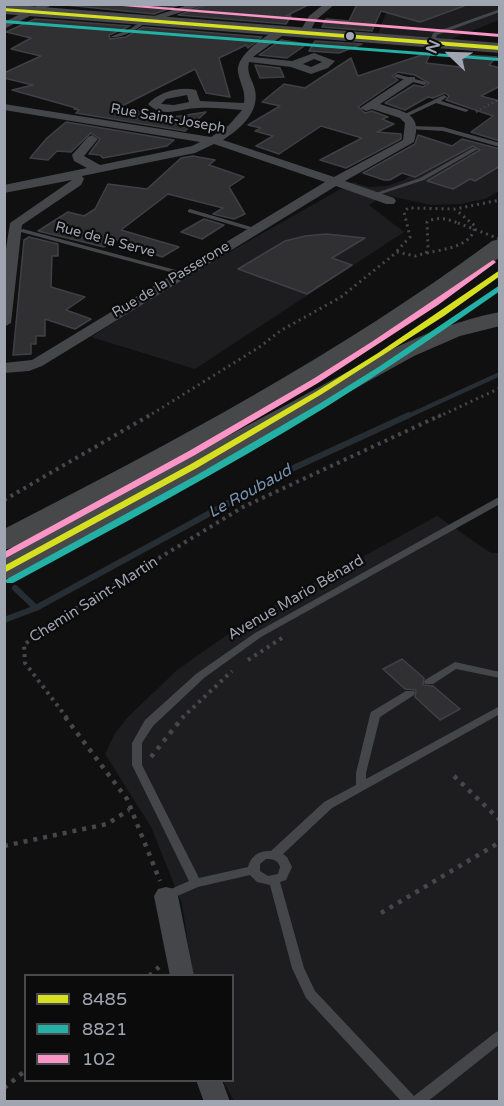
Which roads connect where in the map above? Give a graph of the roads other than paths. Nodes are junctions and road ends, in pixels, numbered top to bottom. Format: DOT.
graph roads {
  1 [pos="203,4"];
  2 [pos="331,4"];
  3 [pos="44,8"];
  4 [pos="4,9"];
  5 [pos="500,10"];
  6 [pos="147,20"];
  7 [pos="4,26"];
  8 [pos="282,31"];
  9 [pos="304,33"];
  10 [pos="113,37"];
  11 [pos="432,43"];
  12 [pos="500,48"];
  13 [pos="246,59"];
  14 [pos="293,64"];
  15 [pos="397,76"];
  16 [pos="411,79"];
  17 [pos="424,83"];
  18 [pos="444,97"];
  19 [pos="436,101"];
  20 [pos="195,104"];
  21 [pos="4,107"];
  22 [pos="248,108"];
  23 [pos="466,110"];
  24 [pos="405,116"];
  25 [pos="412,128"];
  26 [pos="92,139"];
  27 [pos="215,141"];
  28 [pos="500,145"];
  29 [pos="476,149"];
  30 [pos="100,170"];
  31 [pos="74,175"];
  32 [pos="335,181"];
  33 [pos="4,189"];
  34 [pos="373,195"];
  35 [pos="390,201"];
  36 [pos="190,211"];
  37 [pos="256,230"];
  38 [pos="23,231"];
  39 [pos="500,246"];
  40 [pos="500,272"];
  41 [pos="181,273"];
  42 [pos="500,319"];
  43 [pos="4,323"];
  44 [pos="4,368"];
  45 [pos="220,450"];
  46 [pos="500,500"];
  47 [pos="8,560"];
  48 [pos="500,675"];
  49 [pos="429,682"];
  50 [pos="410,693"];
  51 [pos="500,709"];
  52 [pos="361,787"];
  53 [pos="274,855"];
  54 [pos="253,870"];
  55 [pos="274,880"];
  56 [pos="196,883"];
  57 [pos="166,896"];
  58 [pos="182,974"];
  59 [pos="500,1036"];
  60 [pos="210,1082"];
  61 [pos="217,1101"];
  62 [pos="411,1101"];
  63 [pos="416,1101"];
  1 -- 6 [label="street"];
  2 -- 9 [label="street"];
  3 -- 4 [label="main road"];
  3 -- 6 [label="main road"];
  3 -- 7 [label="street"];
  5 -- 11 [label="lane"];
  6 -- 8 [label="main road"];
  6 -- 10 [label="lane"];
  8 -- 9 [label="main road"];
  8 -- 13 [label="street"];
  9 -- 11 [label="main road"];
  11 -- 12 [label="main road"];
  13 -- 14 [label="street"];
  13 -- 22 [label="street"];
  15 -- 16 [label="lane"];
  16 -- 17 [label="lane"];
  16 -- 24 [label="street"];
  18 -- 19 [label="lane"];
  19 -- 23 [label="lane"];
  19 -- 24 [label="lane"];
  20 -- 22 [label="street"];
  21 -- 27 [label="street, Rue Saint-Joseph"];
  22 -- 27 [label="street"];
  24 -- 25 [label="street"];
  25 -- 28 [label="lane"];
  25 -- 32 [label="street, Rue de la Passerone"];
  26 -- 30 [label="street"];
  27 -- 30 [label="street"];
  27 -- 32 [label="street, Rue Saint-Joseph"];
  29 -- 34 [label="lane"];
  30 -- 31 [label="street"];
  31 -- 33 [label="street"];
  31 -- 43 [label="street"];
  32 -- 34 [label="street, Rue Saint-Joseph"];
  32 -- 37 [label="street, Rue de la Passerone"];
  34 -- 35 [label="street, Rue Saint-Joseph"];
  36 -- 37 [label="lane"];
  37 -- 41 [label="street, Rue de la Passerone"];
  38 -- 41 [label="lane, Rue de la Serve"];
  39 -- 47 [label="highway"];
  40 -- 45 [label="highway"];
  41 -- 44 [label="street, Rue de la Passerone"];
  42 -- 45 [label="highway"];
  45 -- 47 [label="highway"];
  46 -- 56 [label="lane, Avenue Mario Bénard"];
  48 -- 49 [label="lane"];
  50 -- 52 [label="lane"];
  51 -- 52 [label="lane"];
  52 -- 53 [label="lane"];
  53 -- 54 [label="lane"];
  53 -- 55 [label="lane"];
  54 -- 55 [label="lane"];
  54 -- 56 [label="lane"];
  55 -- 62 [label="lane"];
  56 -- 57 [label="lane"];
  57 -- 58 [label="street"];
  59 -- 63 [label="lane"];
  60 -- 61 [label="street"];
}
